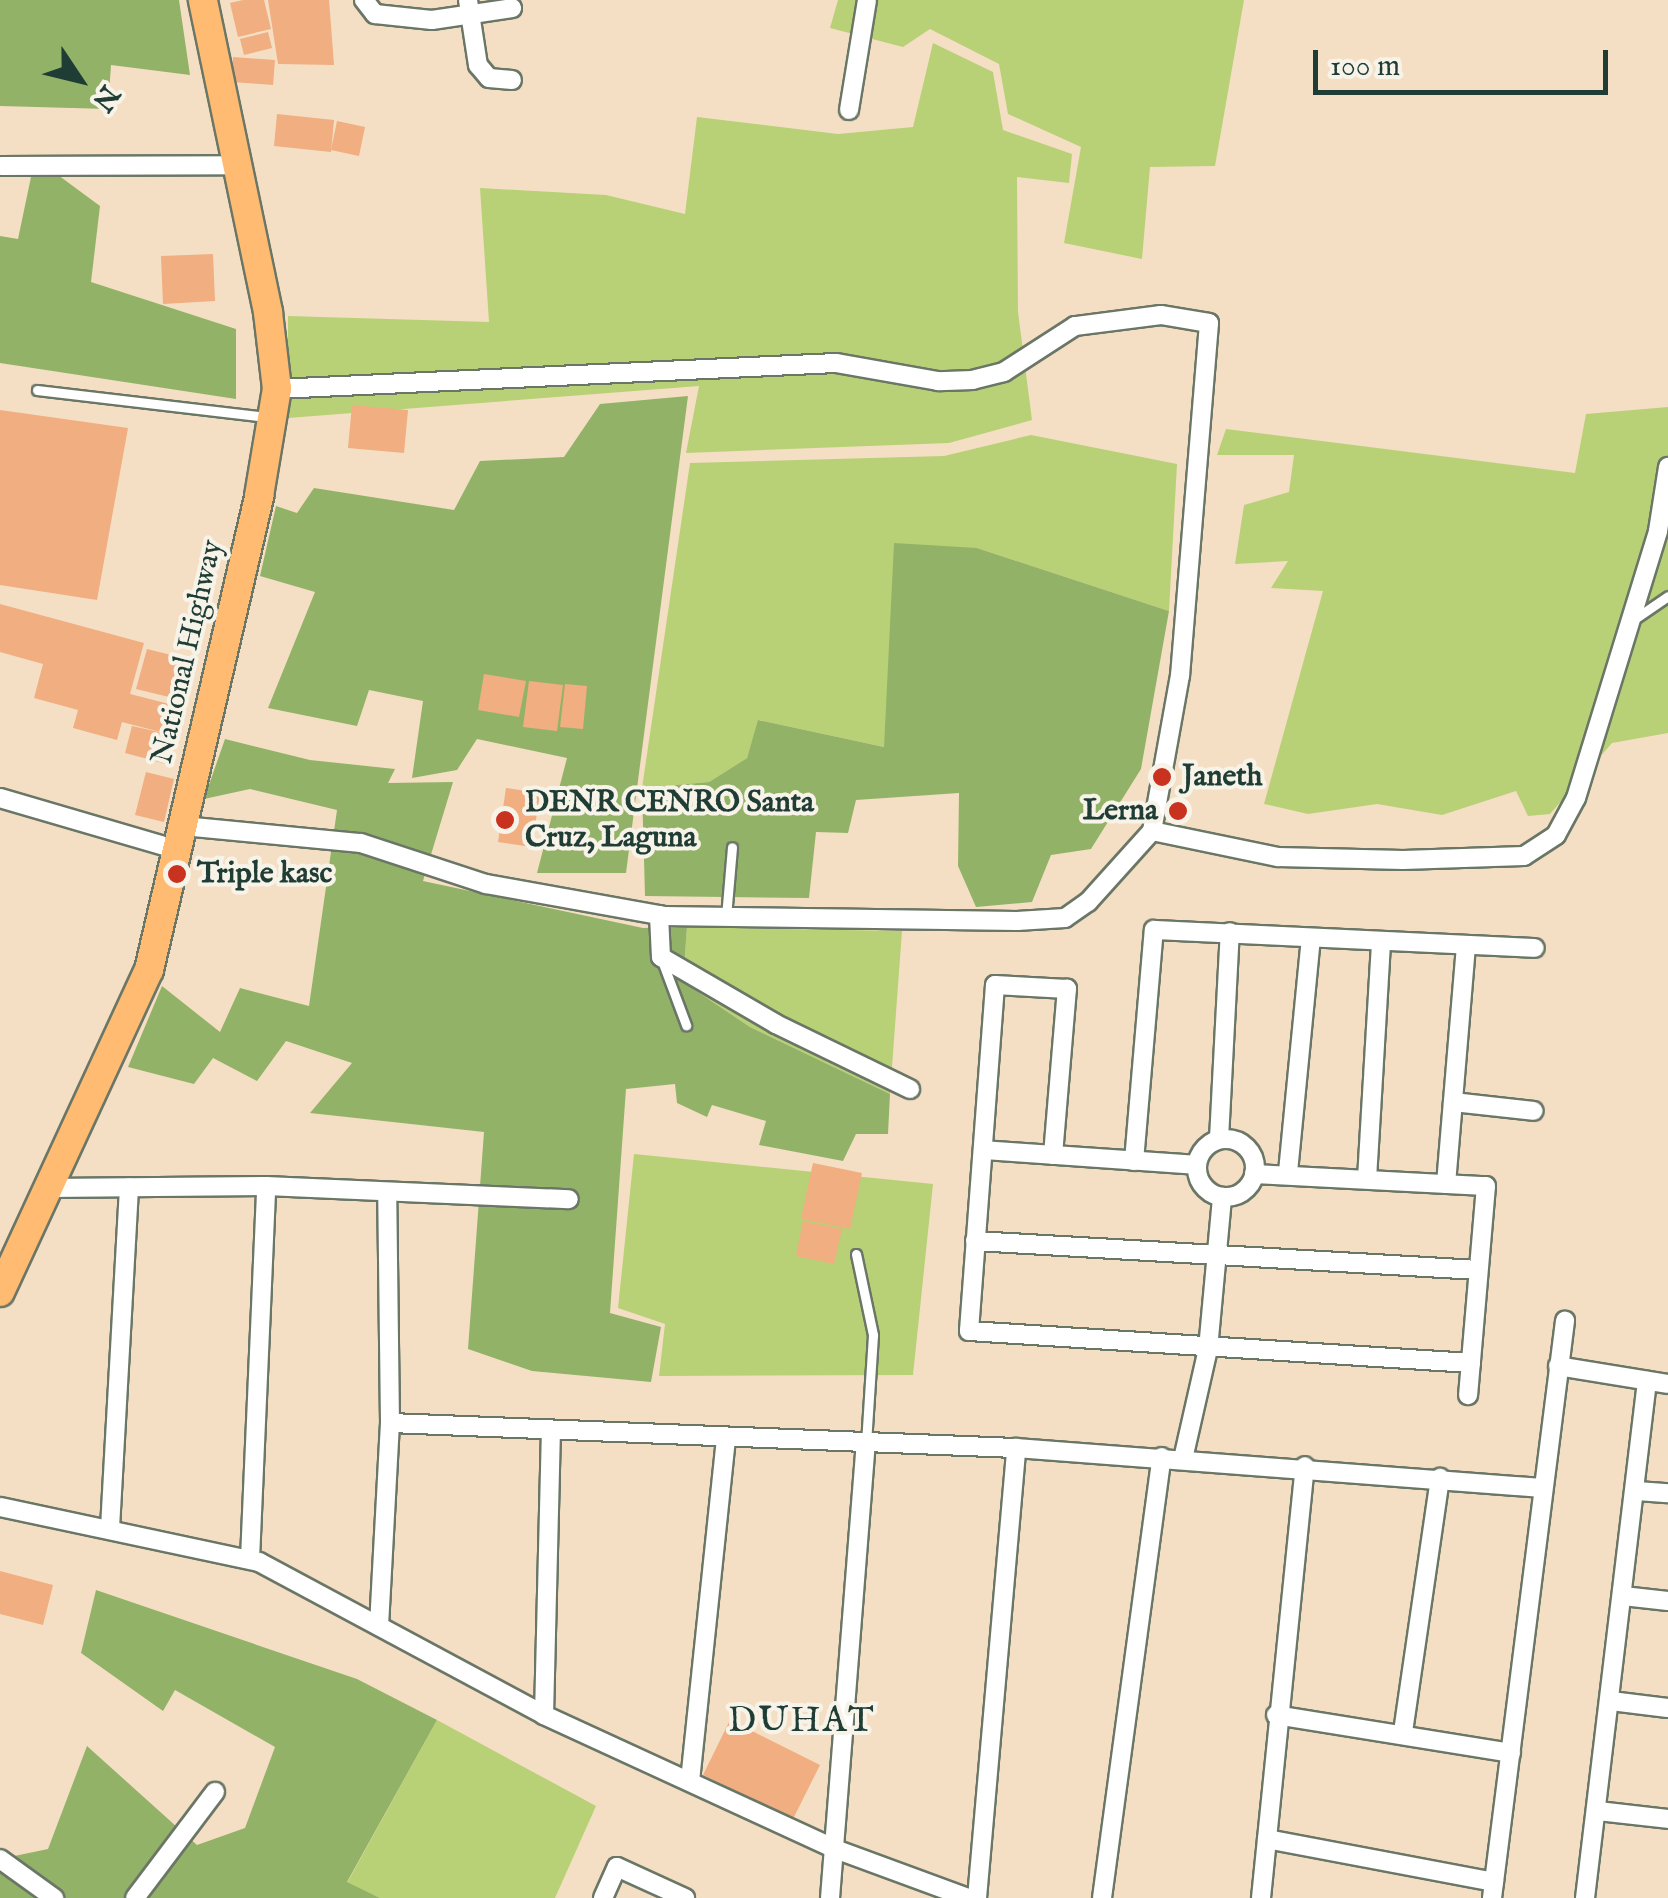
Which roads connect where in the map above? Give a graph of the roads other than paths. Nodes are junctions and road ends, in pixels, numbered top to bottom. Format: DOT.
graph roads {
  1 [pos="364,0"];
  2 [pos="866,0"];
  3 [pos="209,1"];
  4 [pos="470,7"];
  5 [pos="512,8"];
  6 [pos="512,80"];
  7 [pos="849,110"];
  8 [pos="236,165"];
  9 [pos="1,166"];
  10 [pos="38,390"];
  11 [pos="276,390"];
  12 [pos="271,418"];
  13 [pos="1668,467"];
  14 [pos="1668,596"];
  15 [pos="1630,622"];
  16 [pos="0,798"];
  17 [pos="1152,831"];
  18 [pos="180,838"];
  19 [pos="732,848"];
  20 [pos="660,915"];
  21 [pos="726,917"];
  22 [pos="1230,932"];
  23 [pos="1311,938"];
  24 [pos="1380,944"];
  25 [pos="1466,947"];
  26 [pos="1535,948"];
  27 [pos="661,957"];
  28 [pos="686,1025"];
  29 [pos="910,1089"];
  30 [pos="1453,1102"];
  31 [pos="1534,1111"];
  32 [pos="1219,1139"];
  33 [pos="984,1150"];
  34 [pos="1053,1155"];
  35 [pos="1134,1161"];
  36 [pos="1196,1166"];
  37 [pos="1288,1172"];
  38 [pos="1254,1174"];
  39 [pos="1367,1180"];
  40 [pos="1446,1184"];
  41 [pos="266,1186"];
  42 [pos="48,1188"];
  43 [pos="129,1188"];
  44 [pos="388,1193"];
  45 [pos="1222,1197"];
  46 [pos="569,1200"];
  47 [pos="975,1241"];
  48 [pos="856,1254"];
  49 [pos="1216,1257"];
  50 [pos="1478,1270"];
  51 [pos="0,1292"];
  52 [pos="1565,1321"];
  53 [pos="1208,1349"];
  54 [pos="1471,1364"];
  55 [pos="1558,1366"];
  56 [pos="1647,1381"];
  57 [pos="1668,1384"];
  58 [pos="1468,1395"];
  59 [pos="390,1424"];
  60 [pos="551,1430"];
  61 [pos="726,1439"];
  62 [pos="866,1442"];
  63 [pos="1016,1448"];
  64 [pos="1162,1457"];
  65 [pos="1184,1459"];
  66 [pos="1305,1466"];
  67 [pos="1440,1478"];
  68 [pos="1542,1488"];
  69 [pos="1637,1491"];
  70 [pos="1668,1494"];
  71 [pos="0,1507"];
  72 [pos="110,1528"];
  73 [pos="250,1558"];
  74 [pos="1623,1596"];
  75 [pos="1668,1601"];
  76 [pos="379,1626"];
  77 [pos="1611,1701"];
  78 [pos="1668,1708"];
  79 [pos="544,1715"];
  80 [pos="1276,1715"];
  81 [pos="1403,1732"];
  82 [pos="1511,1753"];
  83 [pos="690,1781"];
  84 [pos="215,1792"];
  85 [pos="1598,1811"];
  86 [pos="1668,1819"];
  87 [pos="1267,1839"];
  88 [pos="835,1849"];
  89 [pos="0,1859"];
  90 [pos="1493,1890"];
  91 [pos="54,1898"];
  92 [pos="135,1898"];
  93 [pos="603,1898"];
  94 [pos="685,1898"];
  95 [pos="830,1898"];
  96 [pos="968,1898"];
  97 [pos="976,1898"];
  98 [pos="1102,1898"];
  99 [pos="1261,1898"];
  100 [pos="1585,1898"];
  1 -- 4 [label="street"];
  2 -- 7 [label="street"];
  3 -- 8 [label="main road, National Highway"];
  4 -- 5 [label="street"];
  4 -- 6 [label="street"];
  8 -- 9 [label="street"];
  8 -- 11 [label="main road, National Highway"];
  10 -- 12 [label="lane"];
  11 -- 12 [label="main road, National Highway"];
  11 -- 17 [label="street"];
  12 -- 18 [label="main road, National Highway"];
  13 -- 15 [label="street"];
  14 -- 15 [label="lane"];
  15 -- 17 [label="street"];
  16 -- 18 [label="street"];
  17 -- 21 [label="street"];
  18 -- 20 [label="street"];
  18 -- 42 [label="main road, National Highway"];
  19 -- 21 [label="lane"];
  20 -- 21 [label="street"];
  20 -- 27 [label="street"];
  22 -- 23 [label="street"];
  22 -- 32 [label="street"];
  22 -- 35 [label="street"];
  23 -- 24 [label="street"];
  23 -- 37 [label="street"];
  24 -- 25 [label="street"];
  24 -- 39 [label="street"];
  25 -- 26 [label="street"];
  25 -- 30 [label="street"];
  27 -- 28 [label="lane"];
  27 -- 29 [label="street"];
  30 -- 31 [label="street"];
  30 -- 40 [label="street"];
  32 -- 36 [label="street"];
  32 -- 38 [label="street"];
  33 -- 34 [label="street"];
  33 -- 34 [label="street"];
  33 -- 47 [label="street"];
  34 -- 35 [label="street"];
  35 -- 36 [label="street"];
  36 -- 45 [label="street"];
  37 -- 38 [label="street"];
  37 -- 39 [label="street"];
  38 -- 45 [label="street"];
  39 -- 40 [label="street"];
  40 -- 50 [label="street"];
  41 -- 43 [label="street"];
  41 -- 44 [label="street"];
  41 -- 73 [label="street"];
  42 -- 43 [label="street"];
  42 -- 51 [label="main road, National Highway"];
  43 -- 72 [label="street"];
  44 -- 46 [label="street"];
  44 -- 59 [label="street"];
  45 -- 49 [label="street"];
  47 -- 49 [label="street"];
  47 -- 53 [label="street"];
  48 -- 62 [label="lane"];
  49 -- 50 [label="street"];
  49 -- 53 [label="street"];
  50 -- 54 [label="street"];
  52 -- 55 [label="street"];
  53 -- 54 [label="street"];
  53 -- 65 [label="street"];
  54 -- 58 [label="street"];
  55 -- 56 [label="street"];
  55 -- 68 [label="street"];
  56 -- 57 [label="street"];
  56 -- 69 [label="street"];
  59 -- 60 [label="street"];
  59 -- 76 [label="street"];
  60 -- 61 [label="street"];
  60 -- 79 [label="street"];
  61 -- 62 [label="street"];
  61 -- 83 [label="street"];
  62 -- 63 [label="street"];
  62 -- 88 [label="street"];
  63 -- 64 [label="street"];
  63 -- 97 [label="street"];
  64 -- 65 [label="street"];
  64 -- 98 [label="street"];
  65 -- 66 [label="street"];
  66 -- 67 [label="street"];
  66 -- 80 [label="street"];
  67 -- 68 [label="street"];
  67 -- 81 [label="street"];
  68 -- 82 [label="street"];
  69 -- 70 [label="street"];
  69 -- 74 [label="street"];
  71 -- 72 [label="street"];
  72 -- 73 [label="street"];
  73 -- 76 [label="street"];
  74 -- 75 [label="street"];
  74 -- 77 [label="street"];
  76 -- 79 [label="street"];
  77 -- 78 [label="street"];
  77 -- 85 [label="street"];
  79 -- 83 [label="street"];
  80 -- 81 [label="street"];
  80 -- 87 [label="street"];
  81 -- 82 [label="street"];
  82 -- 90 [label="street"];
  83 -- 88 [label="street"];
  84 -- 92 [label="street"];
  85 -- 86 [label="street"];
  85 -- 100 [label="street"];
  87 -- 90 [label="street"];
  87 -- 99 [label="street"];
  88 -- 95 [label="street"];
  88 -- 96 [label="street"];
  89 -- 91 [label="street"];
  93 -- 94 [label="street"];
}
